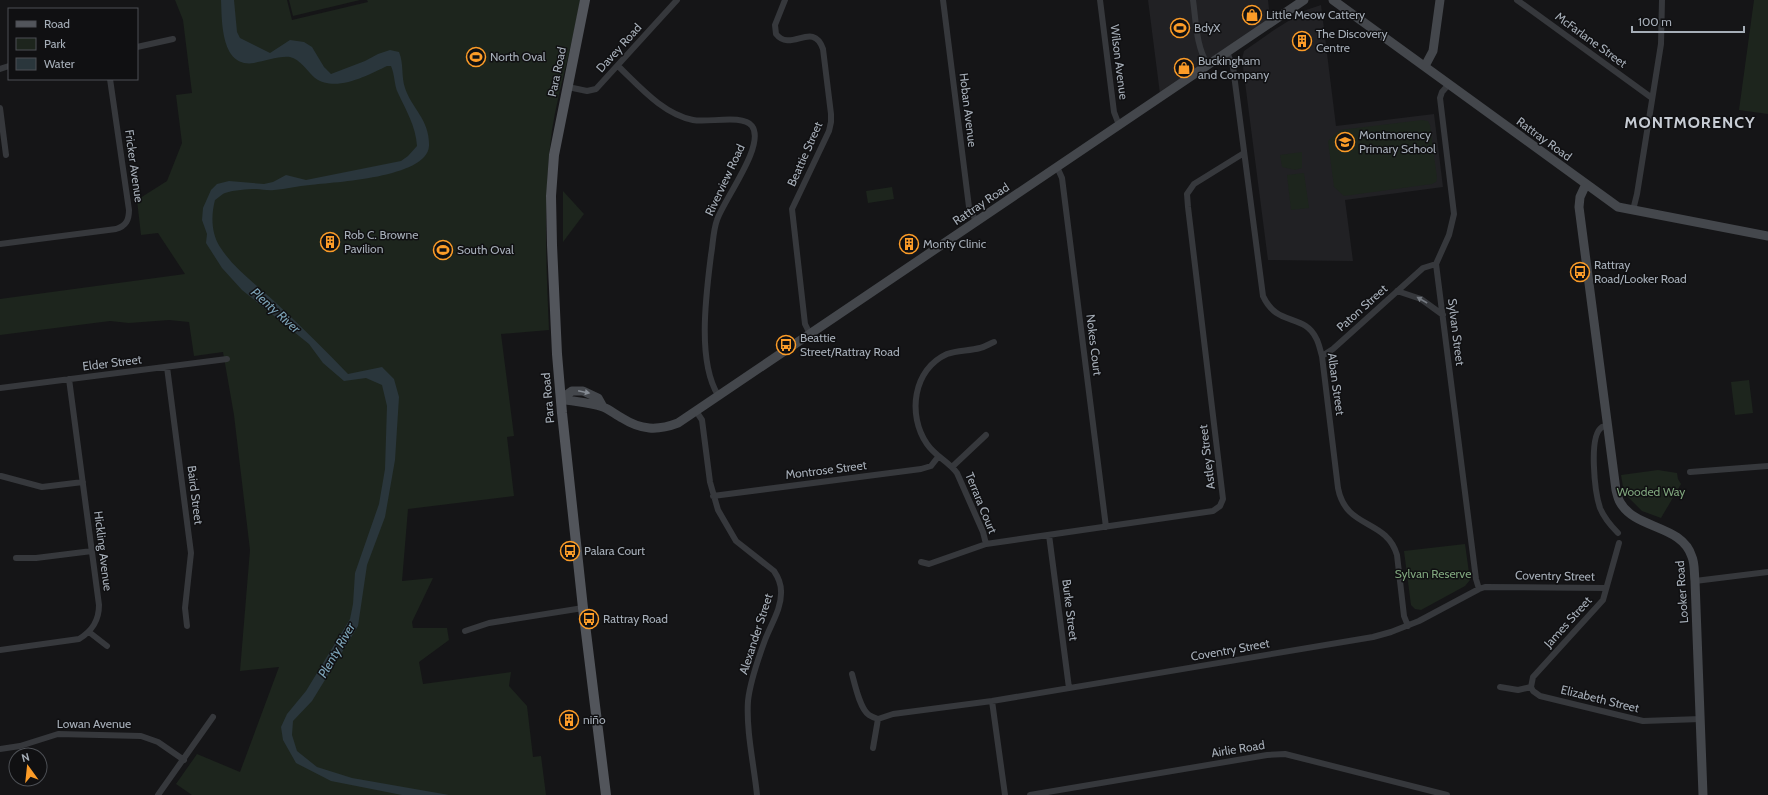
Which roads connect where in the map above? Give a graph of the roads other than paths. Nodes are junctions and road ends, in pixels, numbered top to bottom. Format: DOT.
graph roads {
  1 [pos="585,0"];
  2 [pos="677,0"];
  3 [pos="785,0"];
  4 [pos="943,0"];
  5 [pos="1100,0"];
  6 [pos="1193,0"];
  7 [pos="1304,0"];
  8 [pos="1333,0"];
  9 [pos="1440,0"];
  10 [pos="1517,0"];
  11 [pos="1662,0"];
  12 [pos="173,39"];
  13 [pos="138,47"];
  14 [pos="1227,52"];
  15 [pos="1208,65"];
  16 [pos="618,66"];
  17 [pos="1425,66"];
  18 [pos="110,80"];
  19 [pos="1449,84"];
  20 [pos="568,87"];
  21 [pos="1652,98"];
  22 [pos="0,108"];
  23 [pos="1119,125"];
  24 [pos="1244,153"];
  25 [pos="6,155"];
  26 [pos="1057,167"];
  27 [pos="1586,184"];
  28 [pos="1633,210"];
  29 [pos="976,221"];
  30 [pos="1768,236"];
  31 [pos="0,244"];
  32 [pos="1436,264"];
  33 [pos="1398,291"];
  34 [pos="1442,315"];
  35 [pos="810,334"];
  36 [pos="994,342"];
  37 [pos="1322,356"];
  38 [pos="227,359"];
  39 [pos="167,367"];
  40 [pos="70,380"];
  41 [pos="0,388"];
  42 [pos="718,395"];
  43 [pos="561,399"];
  44 [pos="696,411"];
  45 [pos="1607,426"];
  46 [pos="986,435"];
  47 [pos="938,457"];
  48 [pos="1768,466"];
  49 [pos="952,467"];
  50 [pos="1690,472"];
  51 [pos="1,476"];
  52 [pos="83,482"];
  53 [pos="713,496"];
  54 [pos="1106,527"];
  55 [pos="1618,533"];
  56 [pos="1049,535"];
  57 [pos="1619,543"];
  58 [pos="986,544"];
  59 [pos="92,551"];
  60 [pos="16,558"];
  61 [pos="921,562"];
  62 [pos="1768,572"];
  63 [pos="1695,581"];
  64 [pos="1606,588"];
  65 [pos="1479,589"];
  66 [pos="583,608"];
  67 [pos="187,626"];
  68 [pos="1408,626"];
  69 [pos="465,631"];
  70 [pos="89,632"];
  71 [pos="107,646"];
  72 [pos="0,650"];
  73 [pos="852,674"];
  74 [pos="1500,686"];
  75 [pos="1531,686"];
  76 [pos="1069,688"];
  77 [pos="992,701"];
  78 [pos="213,717"];
  79 [pos="878,719"];
  80 [pos="1700,719"];
  81 [pos="873,748"];
  82 [pos="0,749"];
  83 [pos="184,760"];
  84 [pos="158,795"];
  85 [pos="606,795"];
  86 [pos="757,795"];
  87 [pos="1005,795"];
  88 [pos="1030,795"];
  89 [pos="1447,795"];
  90 [pos="1703,795"];
  1 -- 20 [label="main road, Para Road"];
  2 -- 16 [label="street, Davey Road"];
  3 -- 35 [label="street, Beattie Street"];
  4 -- 29 [label="street, Hoban Avenue"];
  5 -- 23 [label="street, Wilson Avenue"];
  6 -- 15 [label="street"];
  7 -- 14 [label="street, Rattray Road"];
  8 -- 17 [label="street, Rattray Road"];
  9 -- 17 [label="street"];
  10 -- 21 [label="street, McFarlane Street"];
  11 -- 21 [label="street"];
  12 -- 13 [label="street"];
  14 -- 15 [label="street, Rattray Road"];
  14 -- 24 [label="street, Alban Street"];
  15 -- 23 [label="street, Rattray Road"];
  16 -- 20 [label="street, Davey Road"];
  16 -- 42 [label="street, Riverview Road"];
  17 -- 19 [label="street, Rattray Road"];
  18 -- 31 [label="street, Fricker Avenue"];
  19 -- 27 [label="street, Rattray Road"];
  19 -- 32 [label="street"];
  20 -- 43 [label="main road, Para Road"];
  21 -- 28 [label="street"];
  22 -- 25 [label="street"];
  23 -- 26 [label="street, Rattray Road"];
  24 -- 37 [label="street, Alban Street"];
  24 -- 54 [label="street, Astley Street"];
  26 -- 29 [label="street, Rattray Road"];
  26 -- 54 [label="street, Nokes Court"];
  27 -- 28 [label="street, Rattray Road"];
  27 -- 45 [label="street, Looker Road"];
  28 -- 30 [label="street, Rattray Road"];
  29 -- 35 [label="street, Rattray Road"];
  32 -- 33 [label="street, Paton Street"];
  32 -- 34 [label="street, Sylvan Street"];
  34 -- 33 [label="street, Paton Street, one-way"];
  33 -- 37 [label="street, Paton Street"];
  34 -- 65 [label="street, Sylvan Street"];
  35 -- 42 [label="street, Rattray Road"];
  36 -- 47 [label="street, Terrara Court"];
  37 -- 68 [label="street, Alban Street"];
  38 -- 39 [label="street, Elder Street"];
  39 -- 40 [label="street, Elder Street"];
  39 -- 67 [label="street, Baird Street"];
  40 -- 41 [label="street, Elder Street"];
  40 -- 52 [label="street, Hickling Avenue"];
  42 -- 44 [label="street, Rattray Road"];
  43 -- 44 [label="street, Rattray Road"];
  43 -- 66 [label="main road, Para Road"];
  44 -- 53 [label="street, Alexander Street"];
  45 -- 55 [label="street"];
  45 -- 63 [label="street, Looker Road"];
  46 -- 49 [label="street"];
  47 -- 49 [label="street, Terrara Court"];
  47 -- 53 [label="street, Montrose Street"];
  48 -- 50 [label="street"];
  49 -- 58 [label="street, Terrara Court"];
  51 -- 52 [label="street"];
  52 -- 59 [label="street, Hickling Avenue"];
  53 -- 86 [label="street, Alexander Street"];
  54 -- 56 [label="street, Astley Street"];
  56 -- 58 [label="street, Astley Street"];
  56 -- 76 [label="street, Burke Street"];
  57 -- 64 [label="street, James Street"];
  58 -- 61 [label="street, Astley Street"];
  59 -- 60 [label="street"];
  59 -- 70 [label="street, Hickling Avenue"];
  62 -- 63 [label="street"];
  63 -- 80 [label="street, Looker Road"];
  64 -- 65 [label="street, Coventry Street"];
  64 -- 75 [label="street, James Street"];
  65 -- 68 [label="street, Coventry Street"];
  66 -- 69 [label="street"];
  66 -- 85 [label="main road, Para Road"];
  68 -- 76 [label="street, Coventry Street"];
  70 -- 71 [label="street"];
  70 -- 72 [label="street"];
  73 -- 79 [label="street"];
  74 -- 75 [label="street"];
  75 -- 80 [label="street, Elizabeth Street"];
  76 -- 77 [label="street, Coventry Street"];
  77 -- 79 [label="street, Coventry Street"];
  77 -- 87 [label="street"];
  78 -- 83 [label="street"];
  79 -- 81 [label="street"];
  80 -- 90 [label="street, Looker Road"];
  82 -- 83 [label="street, Lowan Avenue"];
  83 -- 84 [label="street"];
  88 -- 89 [label="street, Airlie Road"];
}
